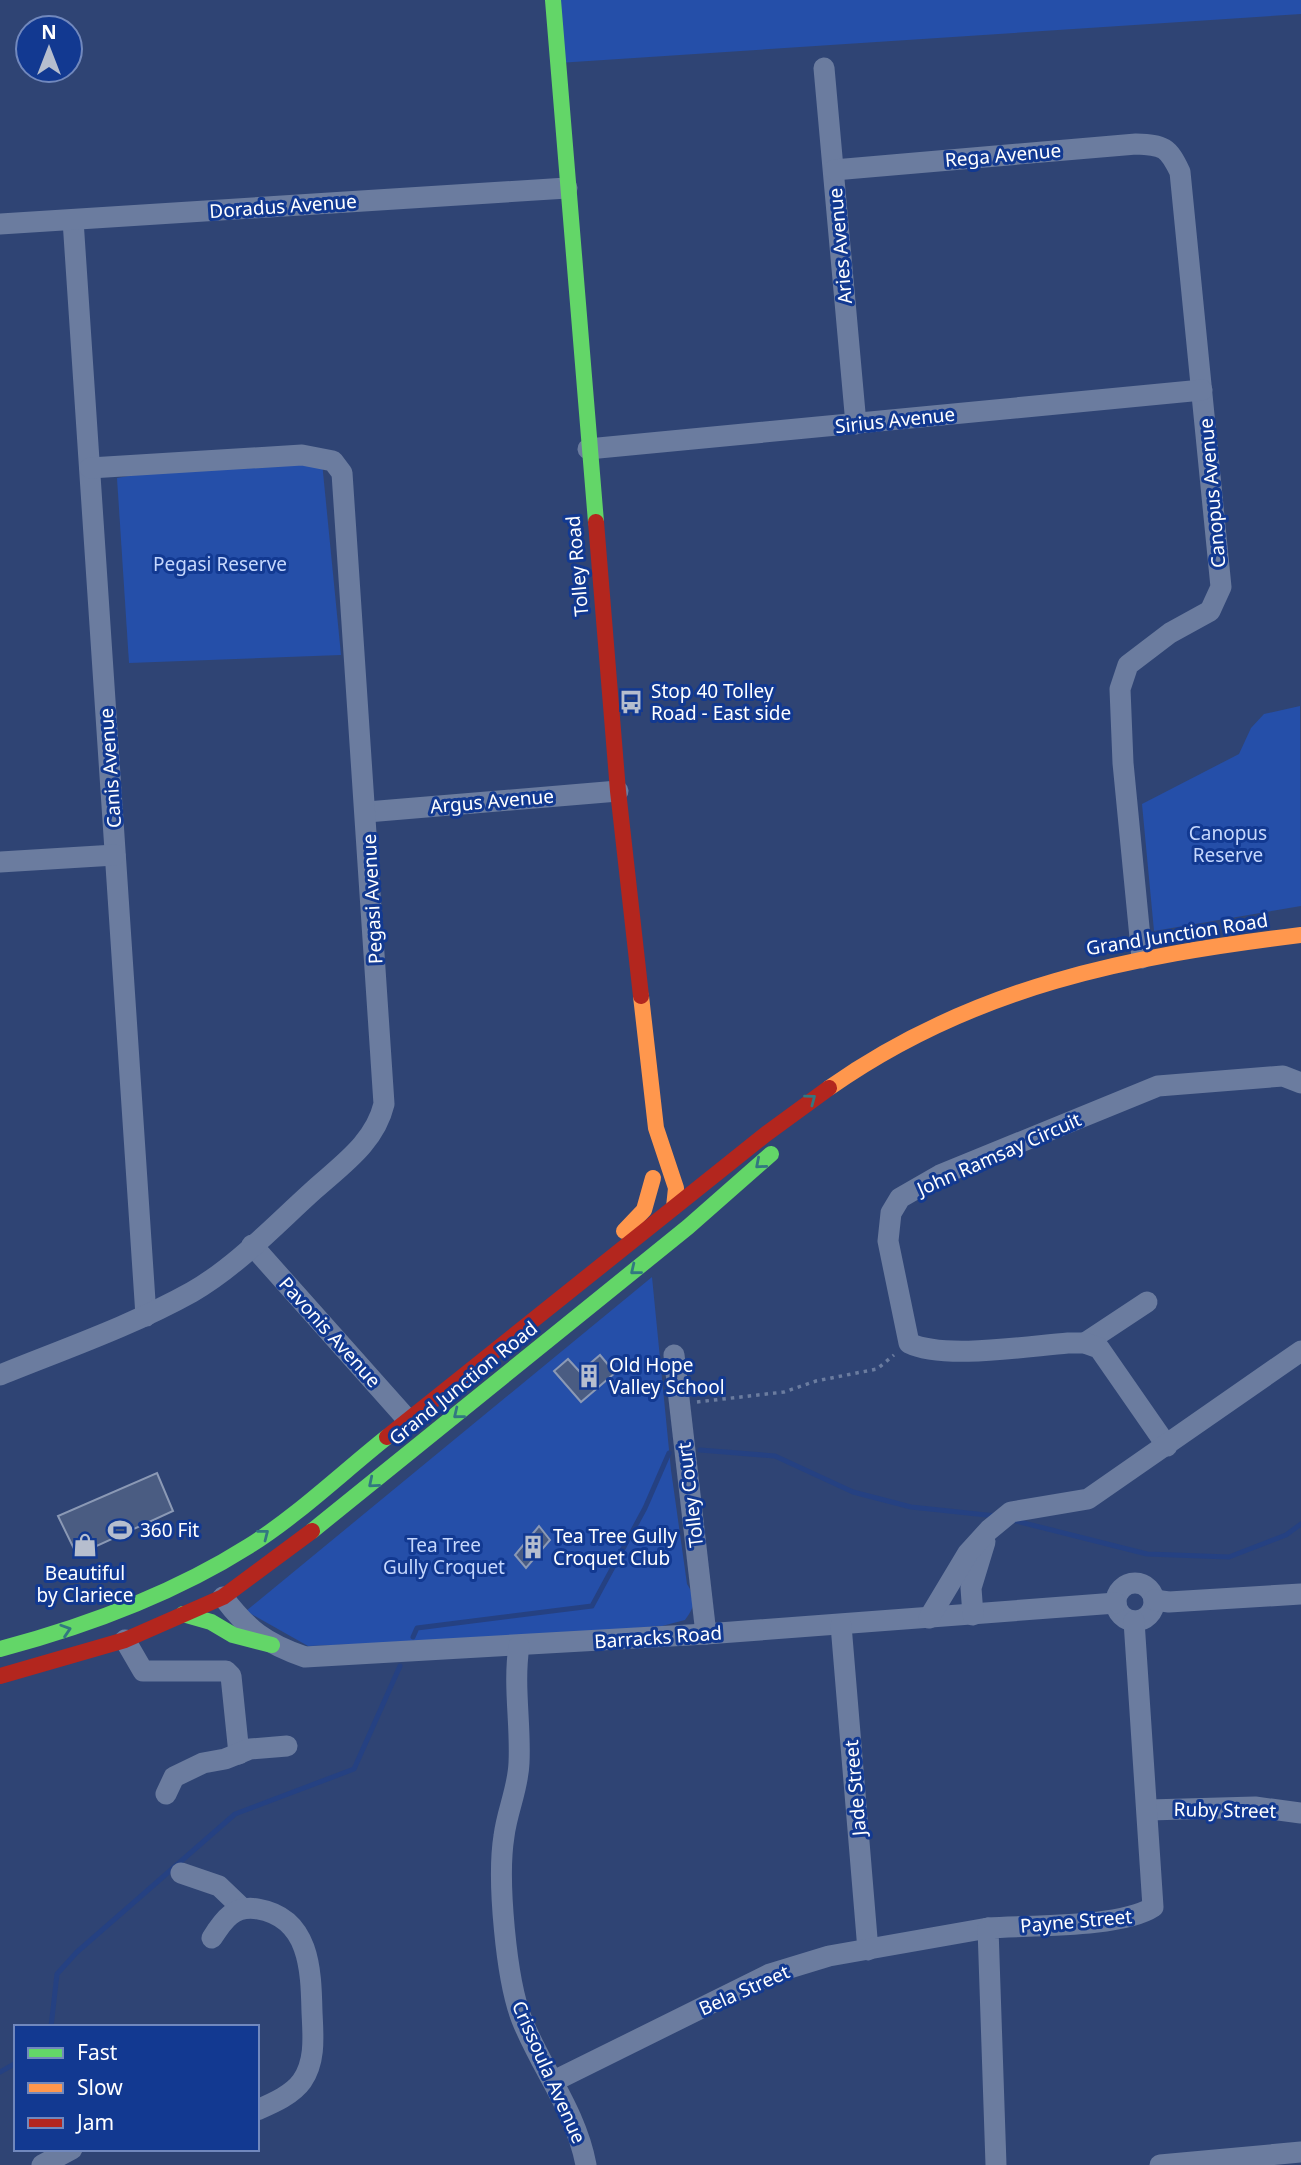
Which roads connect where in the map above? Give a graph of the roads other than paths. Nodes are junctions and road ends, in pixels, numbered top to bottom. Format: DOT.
graph roads {
  1 [pos="553,0"];
  2 [pos="824,68"];
  3 [pos="1170,152"];
  4 [pos="834,170"];
  5 [pos="567,188"];
  6 [pos="73,220"];
  7 [pos="0,224"];
  8 [pos="1202,390"];
  9 [pos="856,424"];
  10 [pos="588,449"];
  11 [pos="90,468"];
  12 [pos="618,791"];
  13 [pos="367,812"];
  14 [pos="115,855"];
  15 [pos="0,862"];
  16 [pos="1301,935"];
  17 [pos="1142,958"];
  18 [pos="906,1042"];
  19 [pos="1301,1083"];
  20 [pos="656,1128"];
  21 [pos="668,1164"];
  22 [pos="719,1172"];
  23 [pos="653,1178"];
  24 [pos="674,1207"];
  25 [pos="688,1227"];
  26 [pos="252,1245"];
  27 [pos="1147,1302"];
  28 [pos="145,1316"];
  29 [pos="523,1326"];
  30 [pos="1084,1343"];
  31 [pos="1301,1350"];
  32 [pos="674,1355"];
  33 [pos="0,1375"];
  34 [pos="407,1419"];
  35 [pos="426,1439"];
  36 [pos="1167,1446"];
  37 [pos="991,1528"];
  38 [pos="207,1571"];
  39 [pos="1301,1594"];
  40 [pos="223,1597"];
  41 [pos="1154,1600"];
  42 [pos="1115,1603"];
  43 [pos="183,1614"];
  44 [pos="973,1615"];
  45 [pos="929,1618"];
  46 [pos="1134,1621"];
  47 [pos="841,1625"];
  48 [pos="706,1634"];
  49 [pos="125,1640"];
  50 [pos="272,1645"];
  51 [pos="519,1646"];
  52 [pos="0,1649"];
  53 [pos="0,1676"];
  54 [pos="286,1746"];
  55 [pos="239,1754"];
  56 [pos="166,1794"];
  57 [pos="1149,1810"];
  58 [pos="1301,1813"];
  59 [pos="181,1873"];
  60 [pos="242,1908"];
  61 [pos="988,1928"];
  62 [pos="212,1938"];
  63 [pos="868,1950"];
  64 [pos="554,2081"];
  65 [pos="259,2109"];
  66 [pos="68,2151"];
  67 [pos="1301,2152"];
  68 [pos="1250,2161"];
  69 [pos="42,2165"];
  70 [pos="586,2165"];
  71 [pos="996,2165"];
  72 [pos="1160,2165"];
  1 -- 5 [label="main road, Tolley Road"];
  2 -- 4 [label="street, Aries Avenue"];
  3 -- 4 [label="street, Rega Avenue"];
  3 -- 8 [label="street, Canopus Avenue"];
  4 -- 9 [label="street, Aries Avenue"];
  5 -- 6 [label="street, Doradus Avenue"];
  5 -- 10 [label="main road, Tolley Road"];
  6 -- 7 [label="street, Doradus Avenue"];
  6 -- 11 [label="street, Canis Avenue"];
  8 -- 9 [label="street, Sirius Avenue"];
  8 -- 17 [label="street, Canopus Avenue"];
  9 -- 10 [label="street, Sirius Avenue"];
  10 -- 12 [label="main road, Tolley Road"];
  11 -- 13 [label="street, Pegasi Avenue"];
  11 -- 14 [label="street, Canis Avenue"];
  12 -- 13 [label="street, Argus Avenue"];
  12 -- 20 [label="main road, Tolley Road"];
  13 -- 26 [label="street, Pegasi Avenue"];
  14 -- 15 [label="street"];
  14 -- 28 [label="street, Canis Avenue"];
  16 -- 17 [label="main road, Grand Junction Road"];
  17 -- 18 [label="main road, Grand Junction Road"];
  22 -- 18 [label="main road, Grand Junction Road, one-way"];
  18 -- 25 [label="main road, Grand Junction Road, one-way"];
  19 -- 30 [label="street, John Ramsay Circuit"];
  20 -- 21 [label="main road, Tolley Road"];
  20 -- 23 [label="main road, Tolley Road"];
  21 -- 22 [label="main road"];
  21 -- 24 [label="main road, Tolley Road"];
  22 -- 24 [label="main road, Grand Junction Road"];
  23 -- 24 [label="main road"];
  23 -- 29 [label="main road"];
  24 -- 25 [label="main road"];
  24 -- 29 [label="main road, Grand Junction Road"];
  25 -- 35 [label="main road, Grand Junction Road, one-way"];
  26 -- 28 [label="street, Pegasi Avenue"];
  26 -- 34 [label="street, Pavonis Avenue"];
  27 -- 30 [label="street"];
  28 -- 33 [label="street, Pegasi Avenue"];
  29 -- 34 [label="main road, Grand Junction Road"];
  30 -- 36 [label="street"];
  31 -- 36 [label="street"];
  32 -- 48 [label="street, Tolley Court"];
  34 -- 35 [label="main road"];
  38 -- 34 [label="main road, Grand Junction Road, one-way"];
  35 -- 40 [label="main road, Grand Junction Road, one-way"];
  36 -- 37 [label="street"];
  37 -- 44 [label="street"];
  37 -- 45 [label="street"];
  38 -- 40 [label="main road"];
  52 -- 38 [label="main road, Grand Junction Road, one-way"];
  39 -- 41 [label="street"];
  40 -- 43 [label="main road, Grand Junction Road"];
  40 -- 50 [label="street, Barracks Road"];
  41 -- 42 [label="street"];
  41 -- 46 [label="street"];
  42 -- 44 [label="street, Barracks Road"];
  42 -- 46 [label="street"];
  43 -- 49 [label="main road, Grand Junction Road"];
  43 -- 50 [label="main road"];
  44 -- 45 [label="street, Barracks Road"];
  45 -- 47 [label="street, Barracks Road"];
  46 -- 57 [label="street, Payne Street"];
  47 -- 48 [label="street, Barracks Road"];
  47 -- 63 [label="street, Jade Street"];
  48 -- 51 [label="street, Barracks Road"];
  49 -- 53 [label="main road, Grand Junction Road"];
  49 -- 55 [label="street"];
  50 -- 51 [label="street, Barracks Road"];
  51 -- 64 [label="street, Crissoula Avenue"];
  54 -- 55 [label="street"];
  55 -- 56 [label="street"];
  57 -- 58 [label="street, Ruby Street"];
  57 -- 61 [label="street, Payne Street"];
  59 -- 60 [label="street"];
  60 -- 62 [label="street"];
  60 -- 65 [label="street"];
  61 -- 63 [label="street, Bela Street"];
  61 -- 71 [label="street"];
  63 -- 64 [label="street, Bela Street"];
  64 -- 70 [label="street, Crissoula Avenue"];
  66 -- 69 [label="street"];
  67 -- 68 [label="street"];
  68 -- 72 [label="street"];
}
